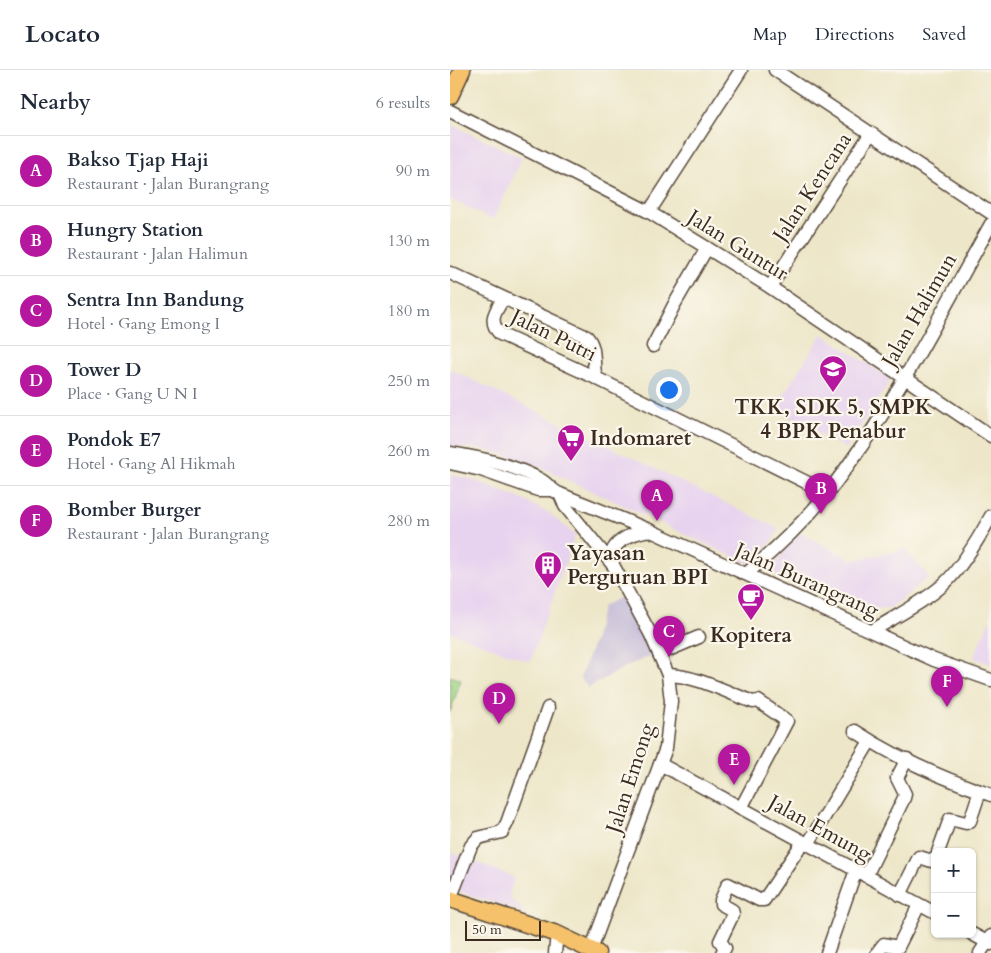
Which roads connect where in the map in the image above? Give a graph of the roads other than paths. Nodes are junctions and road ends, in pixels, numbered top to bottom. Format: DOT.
graph roads {
  1 [pos="462,70"];
  2 [pos="741,70"];
  3 [pos="775,70"];
  4 [pos="450,96"];
  5 [pos="450,111"];
  6 [pos="871,133"];
  7 [pos="649,212"];
  8 [pos="991,213"];
  9 [pos="991,224"];
  10 [pos="707,248"];
  11 [pos="450,274"];
  12 [pos="770,287"];
  13 [pos="503,299"];
  14 [pos="653,346"];
  15 [pos="596,378"];
  16 [pos="904,379"];
  17 [pos="991,436"];
  18 [pos="450,454"];
  19 [pos="450,463"];
  20 [pos="556,492"];
  21 [pos="828,493"];
  22 [pos="991,516"];
  23 [pos="649,530"];
  24 [pos="613,565"];
  25 [pos="746,574"];
  26 [pos="872,632"];
  27 [pos="699,637"];
  28 [pos="659,654"];
  29 [pos="668,675"];
  30 [pos="991,680"];
  31 [pos="548,708"];
  32 [pos="855,731"];
  33 [pos="870,741"];
  34 [pos="907,759"];
  35 [pos="660,764"];
  36 [pos="985,793"];
  37 [pos="740,808"];
  38 [pos="806,843"];
  39 [pos="939,848"];
  40 [pos="931,861"];
  41 [pos="861,873"];
  42 [pos="900,894"];
  43 [pos="450,899"];
  44 [pos="919,905"];
  45 [pos="931,911"];
  46 [pos="557,934"];
  47 [pos="976,937"];
  48 [pos="987,944"];
  49 [pos="726,951"];
  50 [pos="594,952"];
  51 [pos="555,953"];
  52 [pos="827,953"];
  53 [pos="877,953"];
  1 -- 4 [label="main road"];
  2 -- 7 [label="street"];
  3 -- 6 [label="street"];
  5 -- 7 [label="street, Jalan Guntur"];
  6 -- 8 [label="street"];
  6 -- 12 [label="street, Jalan Kencana"];
  7 -- 10 [label="street, Jalan Guntur"];
  9 -- 16 [label="street, Jalan Halimun"];
  10 -- 12 [label="street, Jalan Guntur"];
  10 -- 14 [label="street"];
  11 -- 13 [label="street, Jalan Putri"];
  12 -- 16 [label="street, Jalan Guntur"];
  13 -- 15 [label="street, Jalan Putri"];
  13 -- 15 [label="street, Jalan Putri"];
  15 -- 21 [label="street, Jalan Putri"];
  16 -- 17 [label="street, Jalan Guntur"];
  16 -- 21 [label="street, Jalan Halimun"];
  18 -- 20 [label="street, Jalan Burangrang"];
  19 -- 20 [label="street, Jalan Burangrang"];
  20 -- 23 [label="street, Jalan Burangrang"];
  20 -- 24 [label="street, Jalan Emong"];
  21 -- 25 [label="street, Jalan Halimun"];
  22 -- 26 [label="street"];
  23 -- 24 [label="street"];
  23 -- 25 [label="street, Jalan Burangrang"];
  24 -- 28 [label="street, Jalan Emong"];
  25 -- 26 [label="street, Jalan Burangrang"];
  26 -- 30 [label="street, Jalan Burangrang"];
  27 -- 28 [label="street"];
  28 -- 29 [label="street, Jalan Emong"];
  29 -- 35 [label="street, Jalan Emong"];
  29 -- 37 [label="street"];
  31 -- 43 [label="street"];
  32 -- 33 [label="street"];
  33 -- 34 [label="street"];
  33 -- 38 [label="street"];
  34 -- 36 [label="street"];
  34 -- 41 [label="street"];
  35 -- 37 [label="street, Jalan Emung"];
  35 -- 50 [label="street, Jalan Emong"];
  36 -- 39 [label="street"];
  37 -- 38 [label="street, Jalan Emung"];
  38 -- 41 [label="street, Jalan Emung"];
  38 -- 49 [label="street"];
  40 -- 42 [label="street"];
  41 -- 42 [label="street, Jalan Emung"];
  41 -- 52 [label="street"];
  42 -- 44 [label="street, Jalan Emung"];
  43 -- 46 [label="main road"];
  44 -- 45 [label="street, Jalan Emung"];
  44 -- 53 [label="street"];
  46 -- 50 [label="main road"];
  46 -- 51 [label="street"];
  47 -- 48 [label="street"];
}
